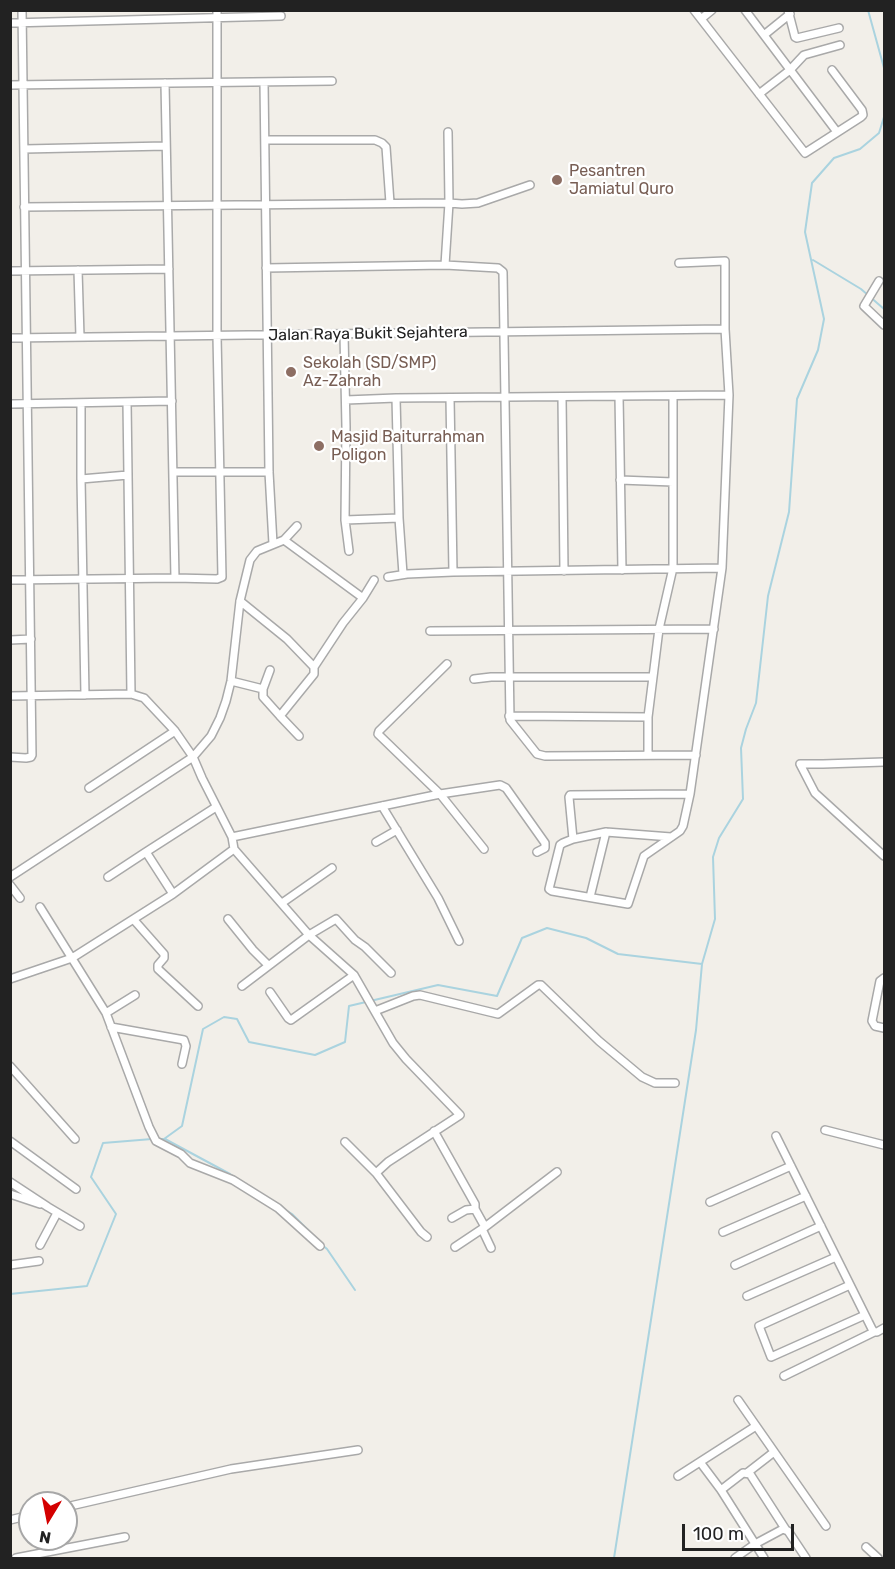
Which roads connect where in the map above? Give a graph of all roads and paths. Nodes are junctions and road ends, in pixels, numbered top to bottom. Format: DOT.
graph roads {
  1 [pos="22,10"];
  2 [pos="233,10"];
  3 [pos="694,10"];
  4 [pos="712,10"];
  5 [pos="745,10"];
  6 [pos="789,12"];
  7 [pos="218,14"];
  8 [pos="281,16"];
  9 [pos="242,17"];
  10 [pos="701,19"];
  11 [pos="22,22"];
  12 [pos="10,23"];
  13 [pos="839,28"];
  14 [pos="764,35"];
  15 [pos="840,45"];
  16 [pos="790,70"];
  17 [pos="832,70"];
  18 [pos="332,81"];
  19 [pos="264,82"];
  20 [pos="165,83"];
  21 [pos="218,83"];
  22 [pos="10,85"];
  23 [pos="23,85"];
  24 [pos="759,94"];
  25 [pos="448,132"];
  26 [pos="837,132"];
  27 [pos="265,140"];
  28 [pos="166,146"];
  29 [pos="24,149"];
  30 [pos="530,185"];
  31 [pos="449,202"];
  32 [pos="390,203"];
  33 [pos="217,205"];
  34 [pos="266,205"];
  35 [pos="168,206"];
  36 [pos="24,207"];
  37 [pos="679,263"];
  38 [pos="445,265"];
  39 [pos="266,268"];
  40 [pos="169,269"];
  41 [pos="78,270"];
  42 [pos="10,271"];
  43 [pos="25,271"];
  44 [pos="879,281"];
  45 [pos="885,325"];
  46 [pos="725,329"];
  47 [pos="504,332"];
  48 [pos="344,334"];
  49 [pos="267,335"];
  50 [pos="170,336"];
  51 [pos="217,336"];
  52 [pos="80,337"];
  53 [pos="10,338"];
  54 [pos="26,338"];
  55 [pos="729,395"];
  56 [pos="619,396"];
  57 [pos="673,396"];
  58 [pos="562,397"];
  59 [pos="396,398"];
  60 [pos="450,398"];
  61 [pos="505,398"];
  62 [pos="346,400"];
  63 [pos="172,401"];
  64 [pos="127,402"];
  65 [pos="81,403"];
  66 [pos="10,404"];
  67 [pos="27,404"];
  68 [pos="220,471"];
  69 [pos="173,472"];
  70 [pos="269,472"];
  71 [pos="128,475"];
  72 [pos="81,479"];
  73 [pos="620,480"];
  74 [pos="673,482"];
  75 [pos="399,518"];
  76 [pos="345,520"];
  77 [pos="297,525"];
  78 [pos="284,540"];
  79 [pos="273,544"];
  80 [pos="349,552"];
  81 [pos="673,568"];
  82 [pos="722,568"];
  83 [pos="564,570"];
  84 [pos="622,570"];
  85 [pos="508,571"];
  86 [pos="453,572"];
  87 [pos="403,574"];
  88 [pos="388,577"];
  89 [pos="129,578"];
  90 [pos="175,578"];
  91 [pos="30,579"];
  92 [pos="84,579"];
  93 [pos="10,580"];
  94 [pos="374,580"];
  95 [pos="363,598"];
  96 [pos="240,601"];
  97 [pos="508,629"];
  98 [pos="659,629"];
  99 [pos="714,629"];
  100 [pos="430,631"];
  101 [pos="10,639"];
  102 [pos="31,639"];
  103 [pos="447,664"];
  104 [pos="314,667"];
  105 [pos="270,670"];
  106 [pos="653,676"];
  107 [pos="509,678"];
  108 [pos="474,679"];
  109 [pos="231,681"];
  110 [pos="263,689"];
  111 [pos="131,694"];
  112 [pos="85,695"];
  113 [pos="10,696"];
  114 [pos="32,696"];
  115 [pos="280,716"];
  116 [pos="509,716"];
  117 [pos="648,717"];
  118 [pos="174,731"];
  119 [pos="299,736"];
  120 [pos="648,755"];
  121 [pos="696,755"];
  122 [pos="10,757"];
  123 [pos="193,757"];
  124 [pos="885,762"];
  125 [pos="89,788"];
  126 [pos="440,794"];
  127 [pos="690,794"];
  128 [pos="382,806"];
  129 [pos="216,807"];
  130 [pos="396,830"];
  131 [pos="606,832"];
  132 [pos="232,837"];
  133 [pos="671,837"];
  134 [pos="573,839"];
  135 [pos="376,842"];
  136 [pos="234,849"];
  137 [pos="484,849"];
  138 [pos="146,852"];
  139 [pos="537,852"];
  140 [pos="885,856"];
  141 [pos="332,868"];
  142 [pos="10,877"];
  143 [pos="108,877"];
  144 [pos="10,885"];
  145 [pos="173,894"];
  146 [pos="590,897"];
  147 [pos="20,898"];
  148 [pos="282,903"];
  149 [pos="40,906"];
  150 [pos="228,919"];
  151 [pos="134,920"];
  152 [pos="309,935"];
  153 [pos="459,941"];
  154 [pos="72,958"];
  155 [pos="268,965"];
  156 [pos="391,973"];
  157 [pos="354,975"];
  158 [pos="885,978"];
  159 [pos="10,979"];
  160 [pos="242,986"];
  161 [pos="270,992"];
  162 [pos="135,995"];
  163 [pos="198,1006"];
  164 [pos="374,1009"];
  165 [pos="106,1013"];
  166 [pos="111,1027"];
  167 [pos="885,1028"];
  168 [pos="182,1064"];
  169 [pos="10,1066"];
  170 [pos="675,1083"];
  171 [pos="825,1130"];
  172 [pos="434,1131"];
  173 [pos="776,1136"];
  174 [pos="75,1140"];
  175 [pos="10,1141"];
  176 [pos="345,1142"];
  177 [pos="885,1145"];
  178 [pos="791,1166"];
  179 [pos="557,1172"];
  180 [pos="376,1173"];
  181 [pos="10,1182"];
  182 [pos="76,1189"];
  183 [pos="10,1194"];
  184 [pos="806,1196"];
  185 [pos="710,1202"];
  186 [pos="48,1207"];
  187 [pos="475,1209"];
  188 [pos="57,1213"];
  189 [pos="452,1218"];
  190 [pos="80,1226"];
  191 [pos="821,1226"];
  192 [pos="483,1228"];
  193 [pos="723,1232"];
  194 [pos="427,1237"];
  195 [pos="40,1245"];
  196 [pos="320,1246"];
  197 [pos="455,1247"];
  198 [pos="491,1248"];
  199 [pos="836,1257"];
  200 [pos="39,1261"];
  201 [pos="10,1265"];
  202 [pos="735,1265"];
  203 [pos="850,1285"];
  204 [pos="747,1296"];
  205 [pos="865,1315"];
  206 [pos="885,1328"];
  207 [pos="874,1332"];
  208 [pos="784,1376"];
  209 [pos="738,1400"];
  210 [pos="756,1426"];
  211 [pos="358,1450"];
  212 [pos="774,1452"];
  213 [pos="700,1462"];
  214 [pos="747,1473"];
  215 [pos="678,1476"];
  216 [pos="720,1490"];
  217 [pos="78,1504"];
  218 [pos="826,1526"];
  219 [pos="786,1530"];
  220 [pos="125,1537"];
  221 [pos="755,1544"];
  222 [pos="866,1547"];
  223 [pos="16,1558"];
  224 [pos="735,1558"];
  225 [pos="764,1558"];
  226 [pos="806,1558"];
  227 [pos="877,1558"];
  1 -- 11 [label="street"];
  2 -- 9 [label="street"];
  3 -- 10 [label="street"];
  4 -- 10 [label="street"];
  5 -- 14 [label="street"];
  6 -- 13 [label="street"];
  6 -- 14 [label="street"];
  7 -- 9 [label="street"];
  7 -- 11 [label="street"];
  7 -- 21 [label="street"];
  8 -- 9 [label="street"];
  10 -- 24 [label="street"];
  11 -- 12 [label="street"];
  11 -- 23 [label="street"];
  14 -- 16 [label="street"];
  15 -- 16 [label="street"];
  16 -- 24 [label="street"];
  16 -- 26 [label="street"];
  17 -- 26 [label="street"];
  18 -- 19 [label="street"];
  19 -- 21 [label="street"];
  19 -- 27 [label="street"];
  20 -- 21 [label="street"];
  20 -- 23 [label="street"];
  20 -- 28 [label="street"];
  21 -- 33 [label="street"];
  22 -- 23 [label="street"];
  23 -- 29 [label="street"];
  24 -- 26 [label="street"];
  25 -- 31 [label="street"];
  27 -- 32 [label="street"];
  27 -- 34 [label="street"];
  28 -- 29 [label="street"];
  28 -- 35 [label="street"];
  29 -- 36 [label="street"];
  30 -- 31 [label="street"];
  31 -- 32 [label="street"];
  31 -- 38 [label="street"];
  32 -- 34 [label="street"];
  33 -- 34 [label="street"];
  33 -- 35 [label="street"];
  33 -- 51 [label="street"];
  34 -- 39 [label="street"];
  35 -- 36 [label="street"];
  35 -- 40 [label="street"];
  36 -- 43 [label="street"];
  37 -- 46 [label="street"];
  38 -- 39 [label="street"];
  38 -- 47 [label="street"];
  39 -- 49 [label="street"];
  40 -- 41 [label="street"];
  40 -- 50 [label="street"];
  41 -- 43 [label="street"];
  41 -- 52 [label="street"];
  42 -- 43 [label="street"];
  43 -- 54 [label="street"];
  44 -- 45 [label="street"];
  46 -- 47 [label="street, Jalan Raya Bukit Sejahtera"];
  46 -- 55 [label="street"];
  47 -- 48 [label="street, Jalan Raya Bukit Sejahtera"];
  47 -- 61 [label="street"];
  48 -- 49 [label="street, Jalan Raya Bukit Sejahtera"];
  48 -- 62 [label="street"];
  49 -- 51 [label="street, Jalan Raya Bukit Sejahtera"];
  49 -- 70 [label="street"];
  50 -- 51 [label="street, Jalan Raya Bukit Sejahtera"];
  50 -- 52 [label="street, Jalan Raya Bukit Sejahtera"];
  50 -- 63 [label="street"];
  51 -- 68 [label="street"];
  52 -- 54 [label="street, Jalan Raya Bukit Sejahtera"];
  53 -- 54 [label="street, Jalan Raya Bukit Sejahtera"];
  54 -- 67 [label="street"];
  55 -- 57 [label="street"];
  55 -- 82 [label="street"];
  56 -- 57 [label="street"];
  56 -- 58 [label="street"];
  56 -- 73 [label="street"];
  57 -- 74 [label="street"];
  58 -- 61 [label="street"];
  58 -- 83 [label="street"];
  59 -- 60 [label="street"];
  59 -- 62 [label="street"];
  59 -- 75 [label="street"];
  60 -- 61 [label="street"];
  60 -- 86 [label="street"];
  61 -- 85 [label="street"];
  62 -- 76 [label="street"];
  63 -- 64 [label="street"];
  63 -- 69 [label="street"];
  64 -- 65 [label="street"];
  64 -- 71 [label="street"];
  65 -- 67 [label="street"];
  65 -- 72 [label="street"];
  66 -- 67 [label="street"];
  67 -- 91 [label="street"];
  68 -- 69 [label="street"];
  68 -- 70 [label="street"];
  68 -- 90 [label="street"];
  69 -- 90 [label="street"];
  70 -- 79 [label="street"];
  71 -- 72 [label="street"];
  71 -- 89 [label="street"];
  72 -- 92 [label="street"];
  73 -- 74 [label="street"];
  73 -- 84 [label="street"];
  74 -- 81 [label="street"];
  75 -- 76 [label="street"];
  75 -- 87 [label="street"];
  76 -- 80 [label="street"];
  77 -- 78 [label="street"];
  78 -- 79 [label="street"];
  78 -- 95 [label="street"];
  79 -- 96 [label="street"];
  81 -- 82 [label="street"];
  81 -- 84 [label="street"];
  81 -- 98 [label="street"];
  82 -- 99 [label="street"];
  83 -- 84 [label="street"];
  83 -- 85 [label="street"];
  85 -- 86 [label="street"];
  85 -- 97 [label="street"];
  86 -- 87 [label="street"];
  87 -- 88 [label="street"];
  89 -- 90 [label="street"];
  89 -- 92 [label="street"];
  89 -- 111 [label="street"];
  91 -- 92 [label="street"];
  91 -- 93 [label="street"];
  91 -- 102 [label="street"];
  92 -- 112 [label="street"];
  94 -- 95 [label="street"];
  95 -- 104 [label="street"];
  96 -- 104 [label="street"];
  96 -- 109 [label="street"];
  97 -- 98 [label="street"];
  97 -- 100 [label="street"];
  97 -- 107 [label="street"];
  98 -- 99 [label="street"];
  98 -- 106 [label="street"];
  99 -- 121 [label="street"];
  101 -- 102 [label="street"];
  102 -- 114 [label="street"];
  103 -- 126 [label="street"];
  104 -- 115 [label="street"];
  105 -- 110 [label="street"];
  106 -- 107 [label="street"];
  106 -- 117 [label="street"];
  107 -- 108 [label="street"];
  107 -- 116 [label="street"];
  109 -- 110 [label="street"];
  109 -- 123 [label="street"];
  110 -- 115 [label="street"];
  111 -- 112 [label="street"];
  111 -- 118 [label="street"];
  112 -- 114 [label="street"];
  113 -- 114 [label="street"];
  114 -- 122 [label="street"];
  115 -- 119 [label="street"];
  116 -- 117 [label="street"];
  116 -- 120 [label="street"];
  117 -- 120 [label="street"];
  118 -- 123 [label="street"];
  118 -- 125 [label="street"];
  120 -- 121 [label="street"];
  121 -- 127 [label="street"];
  123 -- 129 [label="street"];
  123 -- 142 [label="street"];
  124 -- 140 [label="street"];
  126 -- 128 [label="street"];
  126 -- 137 [label="street"];
  126 -- 139 [label="street"];
  127 -- 133 [label="street"];
  127 -- 134 [label="street"];
  128 -- 130 [label="street"];
  128 -- 132 [label="street"];
  129 -- 132 [label="street"];
  129 -- 138 [label="street"];
  130 -- 135 [label="street"];
  130 -- 153 [label="street"];
  131 -- 133 [label="street"];
  131 -- 134 [label="street"];
  131 -- 146 [label="street"];
  132 -- 136 [label="street"];
  133 -- 146 [label="street"];
  134 -- 146 [label="street"];
  136 -- 145 [label="street"];
  136 -- 148 [label="street"];
  138 -- 143 [label="street"];
  138 -- 145 [label="street"];
  141 -- 148 [label="street"];
  144 -- 147 [label="street"];
  145 -- 151 [label="street"];
  148 -- 152 [label="street"];
  149 -- 154 [label="street"];
  150 -- 155 [label="street"];
  151 -- 154 [label="street"];
  151 -- 163 [label="street"];
  152 -- 155 [label="street"];
  152 -- 156 [label="street"];
  152 -- 157 [label="street"];
  154 -- 159 [label="street"];
  154 -- 165 [label="street"];
  155 -- 160 [label="street"];
  157 -- 161 [label="street"];
  157 -- 164 [label="street"];
  158 -- 167 [label="street"];
  162 -- 165 [label="street"];
  164 -- 170 [label="street"];
  164 -- 172 [label="street"];
  165 -- 166 [label="street"];
  166 -- 168 [label="street"];
  166 -- 196 [label="street"];
  169 -- 174 [label="street"];
  171 -- 177 [label="street"];
  172 -- 180 [label="street"];
  172 -- 187 [label="street"];
  173 -- 178 [label="street"];
  175 -- 182 [label="street"];
  176 -- 180 [label="street"];
  178 -- 184 [label="street"];
  178 -- 185 [label="street"];
  179 -- 192 [label="street"];
  180 -- 194 [label="street"];
  181 -- 186 [label="street"];
  183 -- 186 [label="street"];
  184 -- 191 [label="street"];
  184 -- 193 [label="street"];
  186 -- 188 [label="street"];
  187 -- 189 [label="street"];
  187 -- 192 [label="street"];
  188 -- 190 [label="street"];
  188 -- 195 [label="street"];
  191 -- 199 [label="street"];
  191 -- 202 [label="street"];
  192 -- 197 [label="street"];
  192 -- 198 [label="street"];
  199 -- 203 [label="street"];
  199 -- 204 [label="street"];
  200 -- 201 [label="street"];
  203 -- 205 [label="street"];
  203 -- 205 [label="street"];
  205 -- 207 [label="street"];
  206 -- 207 [label="street"];
  207 -- 208 [label="street"];
  209 -- 210 [label="street"];
  210 -- 212 [label="street"];
  210 -- 213 [label="street"];
  211 -- 217 [label="street"];
  212 -- 214 [label="street"];
  212 -- 218 [label="street"];
  213 -- 215 [label="street"];
  213 -- 216 [label="street"];
  214 -- 216 [label="street"];
  214 -- 219 [label="street"];
  216 -- 221 [label="street"];
  219 -- 221 [label="street"];
  219 -- 226 [label="street"];
  220 -- 223 [label="street"];
  221 -- 224 [label="street"];
  221 -- 225 [label="street"];
  222 -- 227 [label="street"];
}
